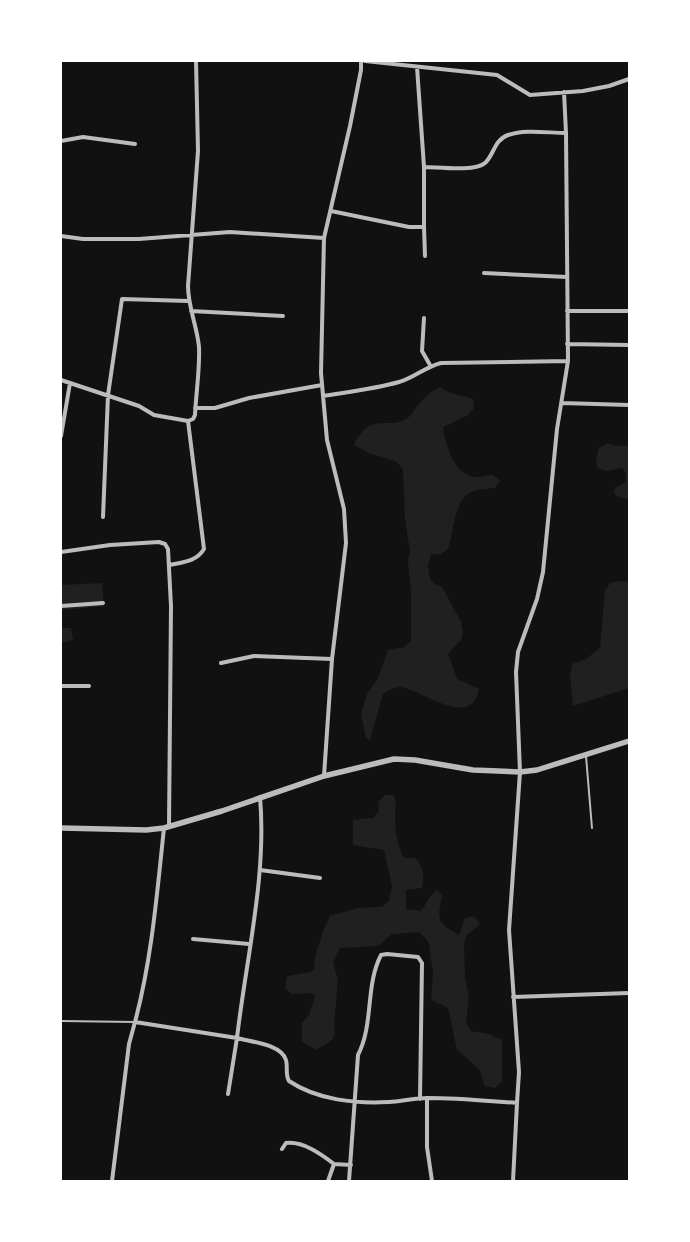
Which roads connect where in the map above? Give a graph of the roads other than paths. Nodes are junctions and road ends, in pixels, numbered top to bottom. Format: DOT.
graph roads {
  1 [pos="196,61"];
  2 [pos="361,61"];
  3 [pos="365,61"];
  4 [pos="417,67"];
  5 [pos="629,79"];
  6 [pos="564,92"];
  7 [pos="566,133"];
  8 [pos="61,140"];
  9 [pos="135,144"];
  10 [pos="424,167"];
  11 [pos="331,211"];
  12 [pos="424,227"];
  13 [pos="61,236"];
  14 [pos="192,236"];
  15 [pos="324,238"];
  16 [pos="425,256"];
  17 [pos="484,273"];
  18 [pos="567,277"];
  19 [pos="188,301"];
  20 [pos="191,311"];
  21 [pos="567,311"];
  22 [pos="629,311"];
  23 [pos="283,316"];
  24 [pos="424,318"];
  25 [pos="567,344"];
  26 [pos="629,345"];
  27 [pos="568,361"];
  28 [pos="430,366"];
  29 [pos="61,380"];
  30 [pos="70,383"];
  31 [pos="322,385"];
  32 [pos="108,395"];
  33 [pos="323,396"];
  34 [pos="562,403"];
  35 [pos="629,405"];
  36 [pos="195,408"];
  37 [pos="188,421"];
  38 [pos="61,436"];
  39 [pos="103,517"];
  40 [pos="61,552"];
  41 [pos="169,565"];
  42 [pos="103,603"];
  43 [pos="61,606"];
  44 [pos="332,659"];
  45 [pos="220,662"];
  46 [pos="61,686"];
  47 [pos="89,686"];
  48 [pos="629,741"];
  49 [pos="586,755"];
  50 [pos="520,772"];
  51 [pos="324,776"];
  52 [pos="260,797"];
  53 [pos="166,827"];
  54 [pos="61,828"];
  55 [pos="592,828"];
  56 [pos="260,870"];
  57 [pos="320,878"];
  58 [pos="193,939"];
  59 [pos="249,944"];
  60 [pos="629,993"];
  61 [pos="513,997"];
  62 [pos="61,1021"];
  63 [pos="135,1022"];
  64 [pos="237,1038"];
  65 [pos="228,1094"];
  66 [pos="427,1098"];
  67 [pos="420,1099"];
  68 [pos="355,1102"];
  69 [pos="517,1103"];
  70 [pos="282,1149"];
  71 [pos="334,1164"];
  72 [pos="351,1165"];
  73 [pos="112,1181"];
  74 [pos="328,1181"];
  75 [pos="349,1181"];
  76 [pos="432,1181"];
  77 [pos="513,1181"];
  1 -- 14 [label="street"];
  2 -- 11 [label="street"];
  3 -- 4 [label="street"];
  4 -- 6 [label="street"];
  4 -- 10 [label="street"];
  5 -- 6 [label="street"];
  6 -- 7 [label="street"];
  7 -- 10 [label="street"];
  7 -- 18 [label="street"];
  8 -- 9 [label="street"];
  10 -- 12 [label="street"];
  11 -- 12 [label="street"];
  11 -- 15 [label="street"];
  12 -- 16 [label="street"];
  13 -- 14 [label="street"];
  14 -- 15 [label="street"];
  14 -- 19 [label="street"];
  15 -- 31 [label="street"];
  17 -- 18 [label="street"];
  18 -- 21 [label="street"];
  19 -- 20 [label="street"];
  19 -- 32 [label="street"];
  20 -- 23 [label="street"];
  20 -- 36 [label="street"];
  21 -- 22 [label="street"];
  21 -- 25 [label="street"];
  24 -- 28 [label="street"];
  25 -- 26 [label="street"];
  25 -- 27 [label="street"];
  27 -- 28 [label="street"];
  27 -- 34 [label="street"];
  28 -- 33 [label="street"];
  29 -- 30 [label="street"];
  30 -- 32 [label="street"];
  30 -- 38 [label="street"];
  31 -- 33 [label="street"];
  31 -- 36 [label="street"];
  32 -- 37 [label="street"];
  32 -- 39 [label="street"];
  33 -- 44 [label="street"];
  34 -- 35 [label="street"];
  34 -- 50 [label="street"];
  36 -- 37 [label="street"];
  37 -- 41 [label="street"];
  40 -- 41 [label="street"];
  41 -- 53 [label="street"];
  42 -- 43 [label="street"];
  44 -- 45 [label="street"];
  44 -- 51 [label="street"];
  46 -- 47 [label="street"];
  48 -- 49 [label="street"];
  49 -- 50 [label="street"];
  49 -- 55 [label="lane"];
  50 -- 51 [label="street"];
  50 -- 61 [label="street"];
  51 -- 52 [label="street"];
  52 -- 53 [label="street"];
  52 -- 56 [label="street"];
  53 -- 54 [label="street"];
  53 -- 63 [label="street"];
  56 -- 57 [label="street"];
  56 -- 59 [label="street"];
  58 -- 59 [label="street"];
  59 -- 64 [label="street"];
  60 -- 61 [label="street"];
  61 -- 69 [label="street"];
  62 -- 63 [label="lane"];
  63 -- 64 [label="street"];
  63 -- 73 [label="street"];
  64 -- 65 [label="street"];
  64 -- 68 [label="street"];
  66 -- 67 [label="street"];
  66 -- 69 [label="street"];
  66 -- 76 [label="street"];
  67 -- 68 [label="street"];
  67 -- 68 [label="street"];
  68 -- 72 [label="street"];
  69 -- 77 [label="street"];
  70 -- 71 [label="street"];
  71 -- 72 [label="street"];
  71 -- 74 [label="street"];
  72 -- 75 [label="street"];
}
